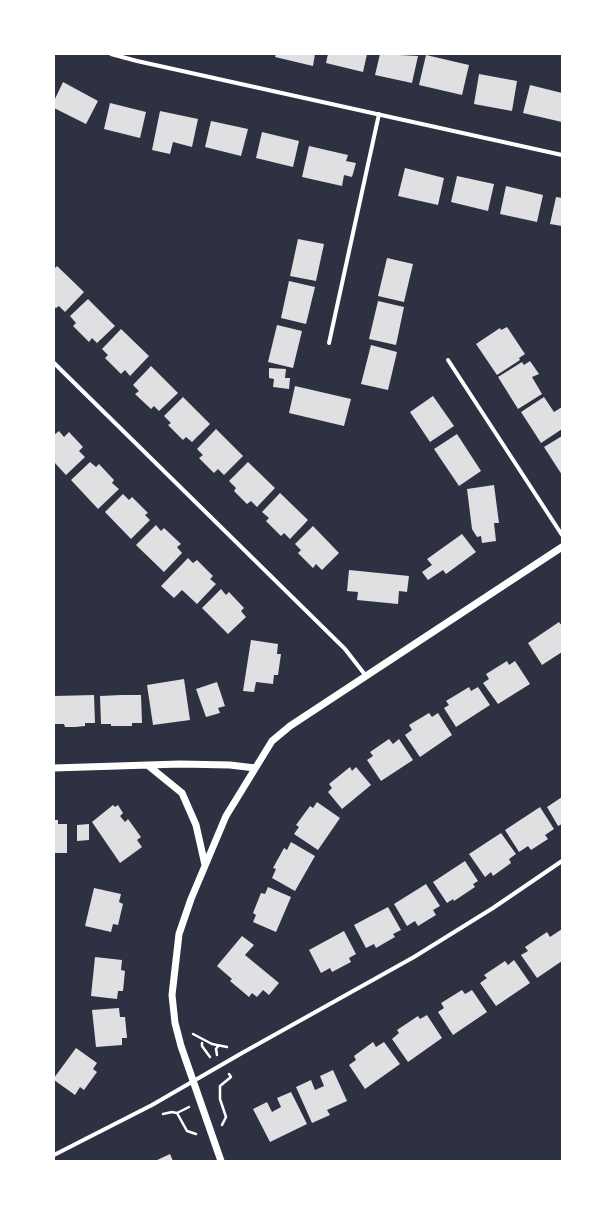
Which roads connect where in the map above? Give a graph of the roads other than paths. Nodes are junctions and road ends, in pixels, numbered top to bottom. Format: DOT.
graph roads {
  1 [pos="111,54"];
  2 [pos="379,114"];
  3 [pos="562,155"];
  4 [pos="329,343"];
  5 [pos="448,360"];
  6 [pos="54,363"];
  7 [pos="562,535"];
  8 [pos="562,546"];
  9 [pos="366,676"];
  10 [pos="150,766"];
  11 [pos="54,768"];
  12 [pos="255,768"];
  13 [pos="562,861"];
  14 [pos="205,866"];
  15 [pos="193,1082"];
  16 [pos="54,1155"];
  17 [pos="221,1161"];
  1 -- 2 [label="street"];
  2 -- 3 [label="street"];
  2 -- 4 [label="street"];
  5 -- 7 [label="street"];
  6 -- 9 [label="street"];
  8 -- 9 [label="street"];
  9 -- 12 [label="street"];
  10 -- 11 [label="street"];
  10 -- 12 [label="street"];
  10 -- 14 [label="street"];
  12 -- 14 [label="street"];
  13 -- 15 [label="street"];
  14 -- 15 [label="street"];
  15 -- 16 [label="street"];
  15 -- 17 [label="street"];
}
